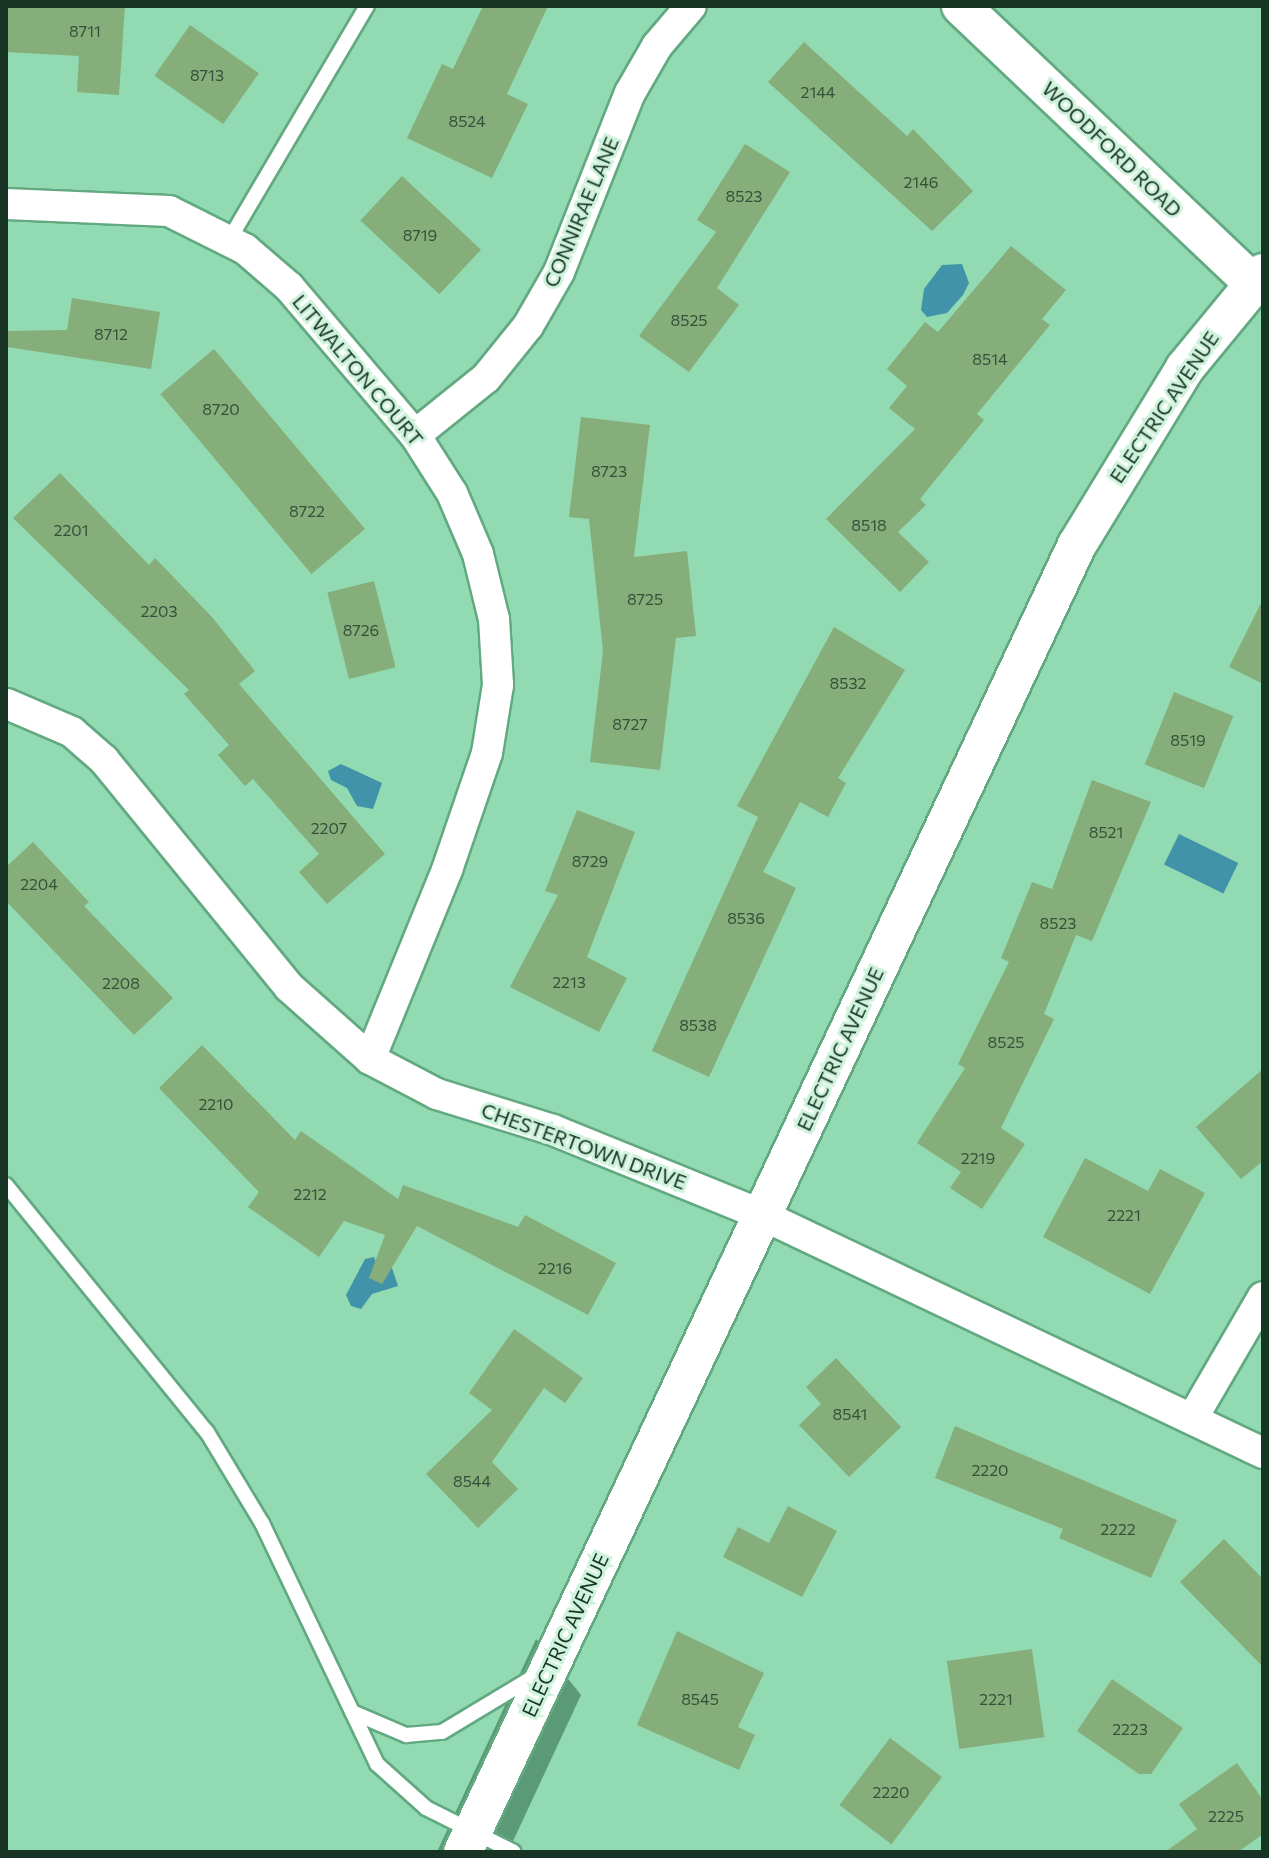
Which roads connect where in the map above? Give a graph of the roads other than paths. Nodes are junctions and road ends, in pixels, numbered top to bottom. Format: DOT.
graph roads {
  1 [pos="367,6"];
  2 [pos="691,6"];
  3 [pos="961,6"];
  4 [pos="6,204"];
  5 [pos="229,240"];
  6 [pos="1260,283"];
  7 [pos="415,435"];
  8 [pos="7,704"];
  9 [pos="370,1059"];
  10 [pos="6,1185"];
  11 [pos="762,1215"];
  12 [pos="1263,1297"];
  13 [pos="1192,1419"];
  14 [pos="1263,1453"];
  15 [pos="549,1667"];
  16 [pos="352,1712"];
  17 [pos="468,1842"];
  18 [pos="514,1852"];
  1 -- 5 [label="lane"];
  2 -- 7 [label="street, CONNIRAE LANE"];
  3 -- 6 [label="street, WOODFORD ROAD"];
  4 -- 5 [label="street, LITWALTON COURT"];
  5 -- 7 [label="street, LITWALTON COURT"];
  6 -- 11 [label="street, ELECTRIC AVENUE"];
  7 -- 9 [label="street, LITWALTON COURT"];
  8 -- 9 [label="street, CHESTERTOWN DRIVE"];
  9 -- 11 [label="street, CHESTERTOWN DRIVE"];
  10 -- 16 [label="lane"];
  11 -- 13 [label="street, CHESTERTOWN DRIVE"];
  11 -- 15 [label="street, ELECTRIC AVENUE"];
  12 -- 13 [label="street"];
  13 -- 14 [label="street, CHESTERTOWN DRIVE"];
  15 -- 16 [label="lane"];
  15 -- 17 [label="street, ELECTRIC AVENUE"];
  16 -- 17 [label="lane"];
  17 -- 18 [label="lane"];
}
